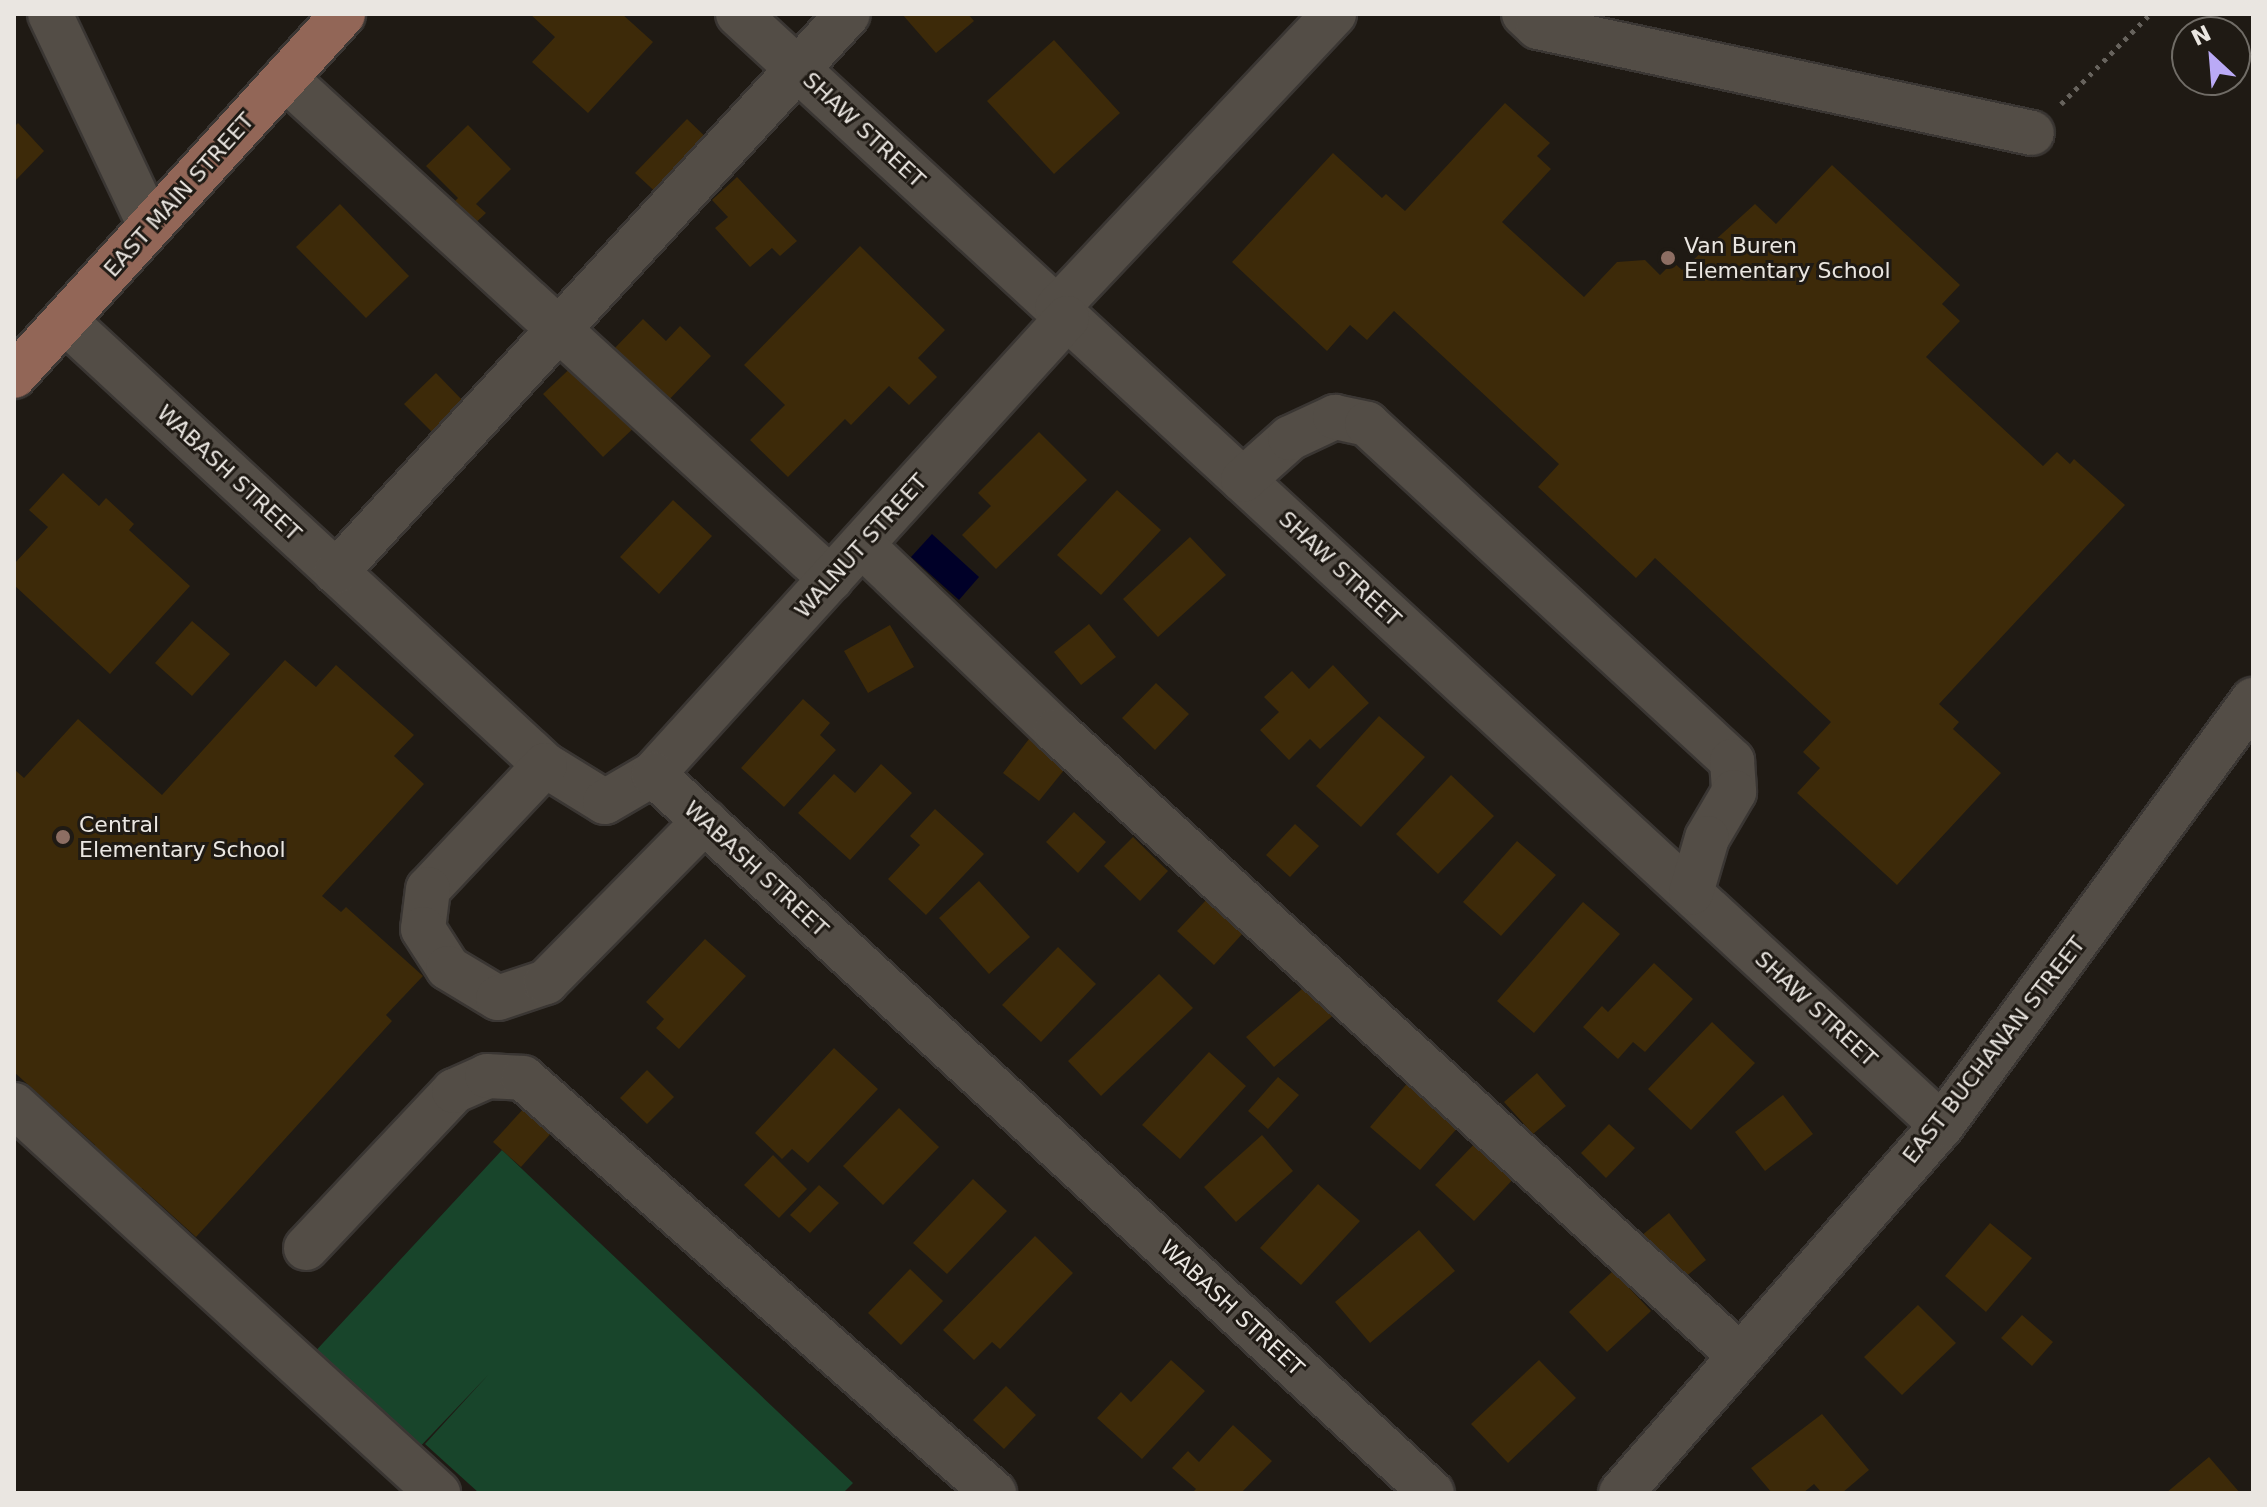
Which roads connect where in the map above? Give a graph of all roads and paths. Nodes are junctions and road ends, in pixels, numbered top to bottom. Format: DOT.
graph roads {
  1 [pos="50,14"];
  2 [pos="343,14"];
  3 [pos="738,14"];
  4 [pos="848,14"];
  5 [pos="1334,14"];
  6 [pos="1524,14"];
  7 [pos="2150,14"];
  8 [pos="798,69"];
  9 [pos="285,78"];
  10 [pos="2032,133"];
  11 [pos="150,226"];
  12 [pos="1062,313"];
  13 [pos="65,321"];
  14 [pos="556,329"];
  15 [pos="14,376"];
  16 [pos="1243,480"];
  17 [pos="862,545"];
  18 [pos="336,572"];
  19 [pos="831,579"];
  20 [pos="2253,700"];
  21 [pos="545,765"];
  22 [pos="653,774"];
  23 [pos="705,821"];
  24 [pos="1691,893"];
  25 [pos="14,1105"];
  26 [pos="1942,1125"];
  27 [pos="306,1248"];
  28 [pos="1738,1354"];
  29 [pos="438,1493"];
  30 [pos="994,1493"];
  31 [pos="1432,1493"];
  32 [pos="1621,1493"];
  1 -- 11 [label="street"];
  2 -- 9 [label="main road, EAST MAIN STREET"];
  3 -- 8 [label="street, SHAW STREET"];
  4 -- 8 [label="street"];
  5 -- 12 [label="street, WALNUT STREET"];
  6 -- 10 [label="street"];
  7 -- 10 [label="path"];
  8 -- 12 [label="street, SHAW STREET"];
  8 -- 14 [label="street"];
  9 -- 11 [label="main road, EAST MAIN STREET"];
  9 -- 14 [label="street"];
  11 -- 13 [label="main road, EAST MAIN STREET"];
  12 -- 16 [label="street, SHAW STREET"];
  12 -- 17 [label="street, WALNUT STREET"];
  13 -- 15 [label="main road, EAST MAIN STREET"];
  13 -- 18 [label="street, WABASH STREET"];
  14 -- 18 [label="street"];
  14 -- 19 [label="street"];
  16 -- 24 [label="street, SHAW STREET"];
  16 -- 24 [label="street"];
  17 -- 19 [label="street, WALNUT STREET"];
  17 -- 28 [label="street"];
  18 -- 21 [label="street, WABASH STREET"];
  19 -- 22 [label="street, WALNUT STREET"];
  20 -- 26 [label="street, EAST BUCHANAN STREET"];
  21 -- 22 [label="street, WABASH STREET"];
  21 -- 23 [label="street"];
  22 -- 23 [label="street, WABASH STREET"];
  23 -- 31 [label="street, WABASH STREET"];
  24 -- 26 [label="street, SHAW STREET"];
  25 -- 29 [label="street"];
  26 -- 28 [label="street, EAST BUCHANAN STREET"];
  27 -- 30 [label="street"];
  28 -- 32 [label="street, EAST BUCHANAN STREET"];
}
